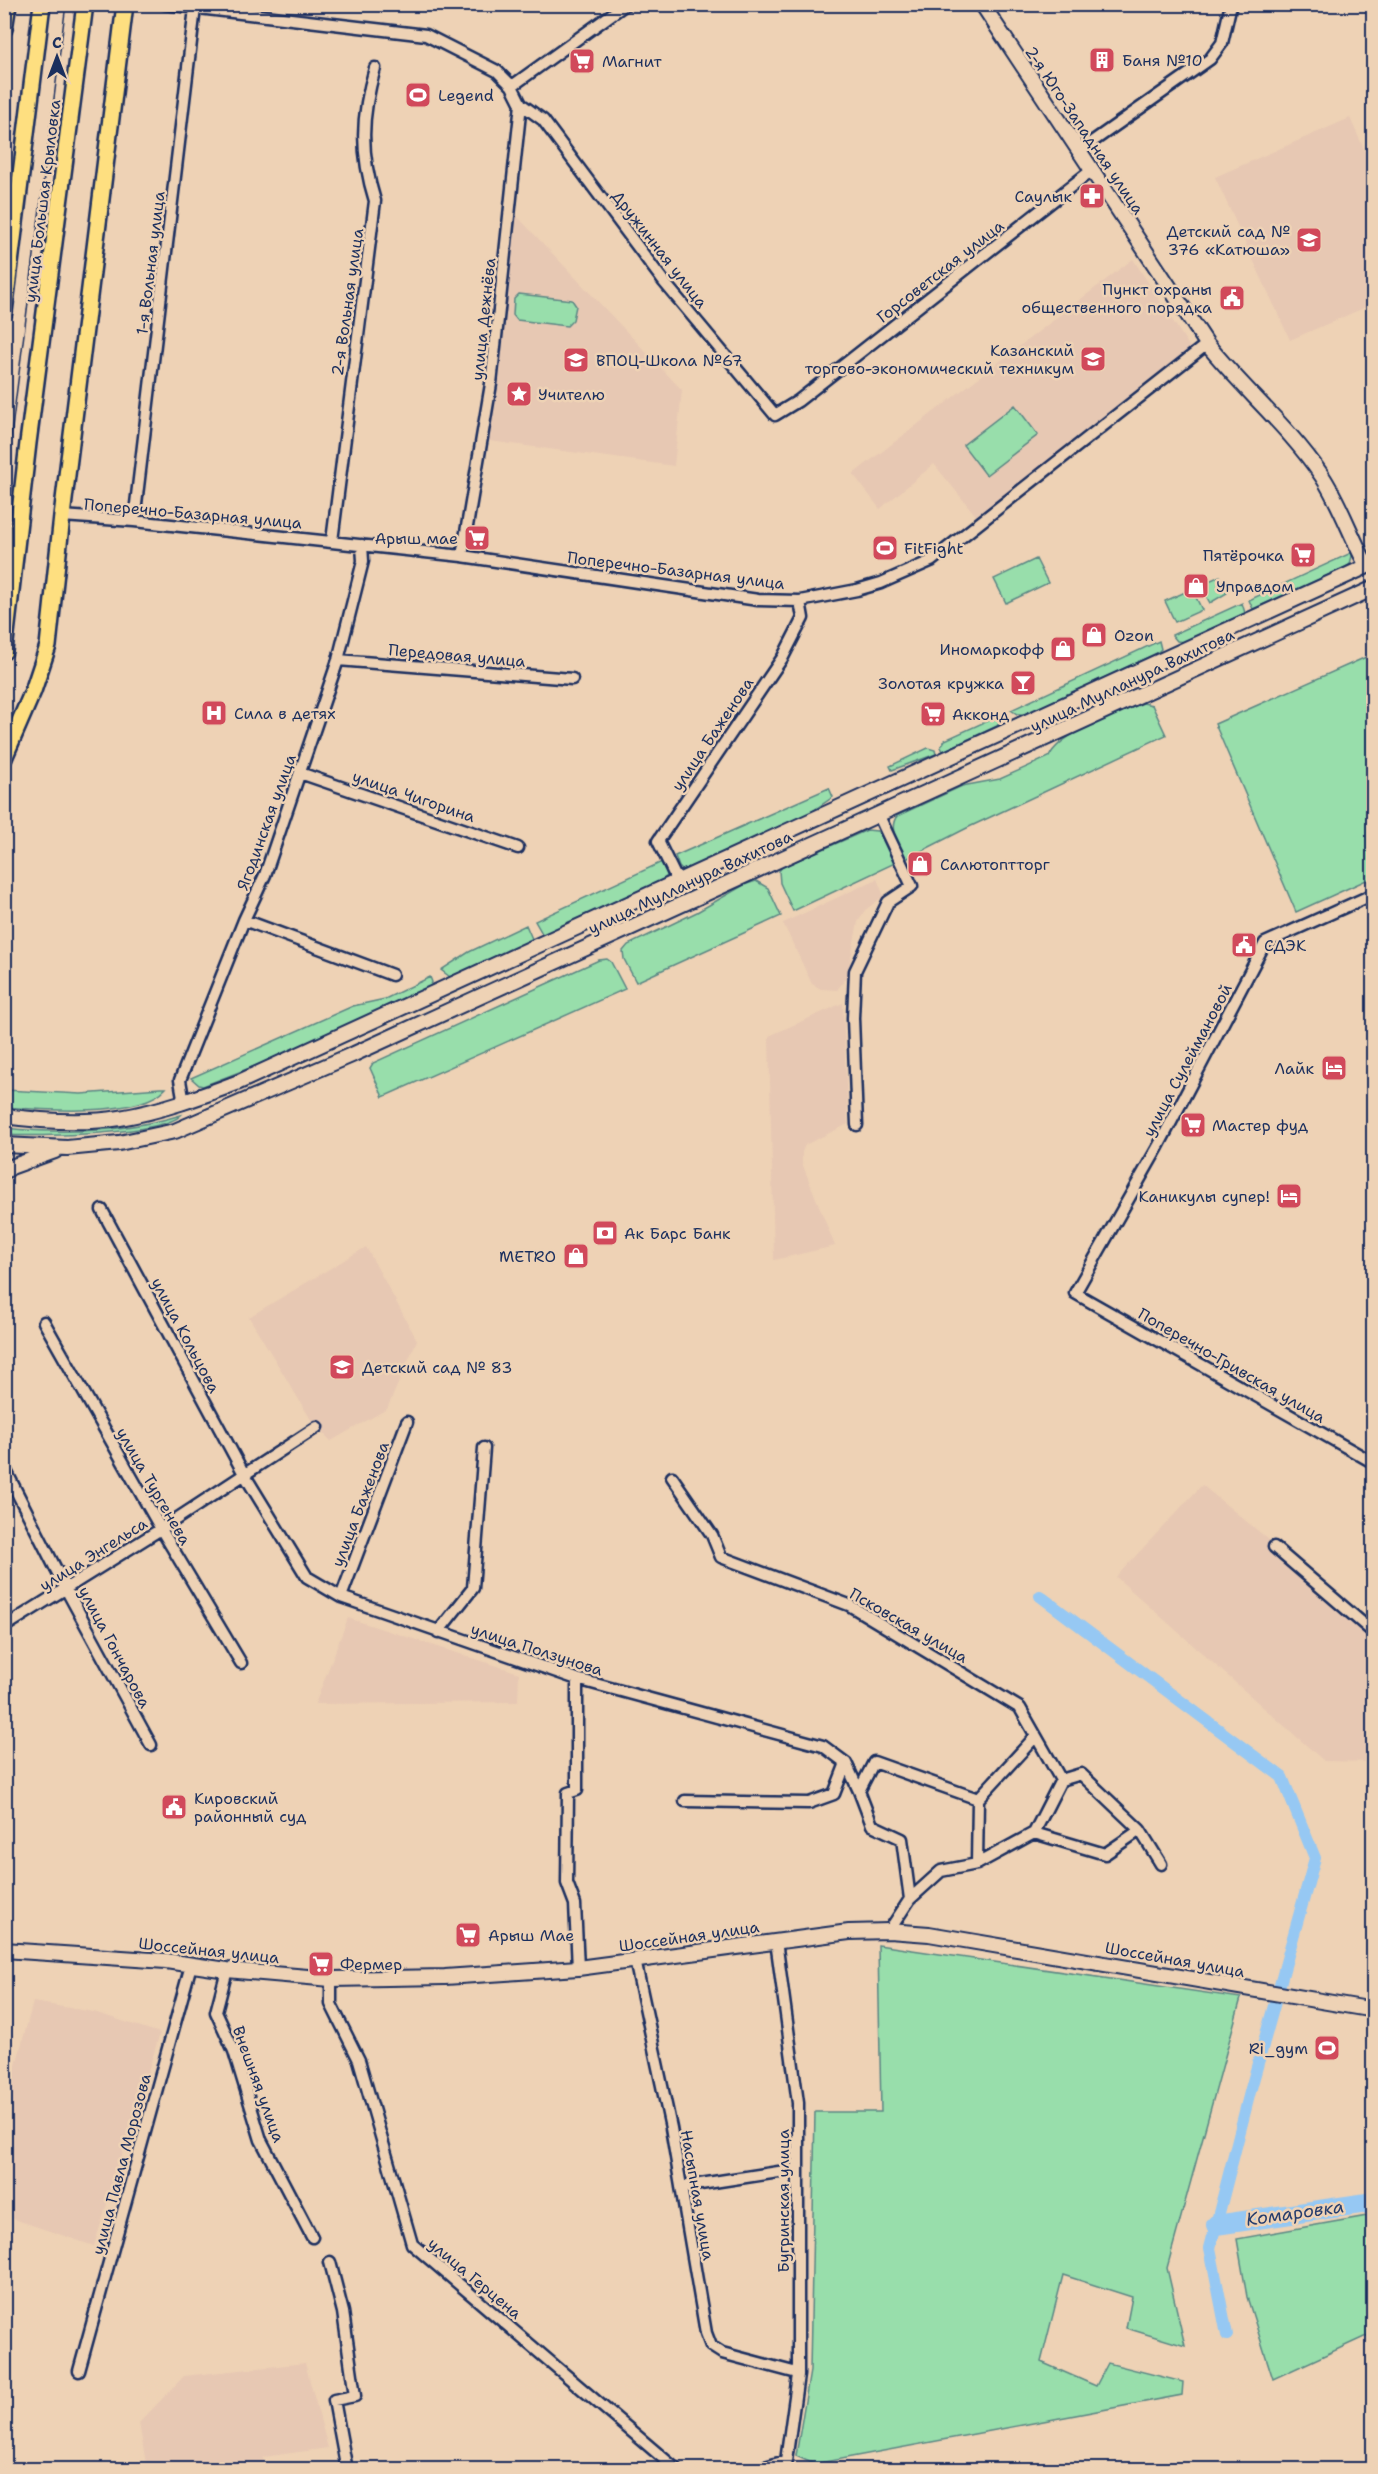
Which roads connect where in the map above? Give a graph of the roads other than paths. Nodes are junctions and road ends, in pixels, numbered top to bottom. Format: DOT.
graph roads {
  1 [pos="8,4"];
  2 [pos="42,4"];
  3 [pos="85,4"];
  4 [pos="125,4"];
  5 [pos="165,4"];
  6 [pos="626,4"];
  7 [pos="982,4"];
  8 [pos="1231,4"];
  9 [pos="195,8"];
  10 [pos="4,29"];
  11 [pos="375,68"];
  12 [pos="512,86"];
  13 [pos="521,104"];
  14 [pos="1079,151"];
  15 [pos="1092,170"];
  16 [pos="4,312"];
  17 [pos="1207,344"];
  18 [pos="775,415"];
  19 [pos="62,516"];
  20 [pos="134,521"];
  21 [pos="332,541"];
  22 [pos="362,545"];
  23 [pos="462,556"];
  24 [pos="1371,565"];
  25 [pos="1374,588"];
  26 [pos="800,601"];
  27 [pos="4,651"];
  28 [pos="338,660"];
  29 [pos="572,679"];
  30 [pos="4,758"];
  31 [pos="300,773"];
  32 [pos="878,814"];
  33 [pos="518,848"];
  34 [pos="678,882"];
  35 [pos="1374,894"];
  36 [pos="244,920"];
  37 [pos="392,975"];
  38 [pos="184,1103"];
  39 [pos="4,1116"];
  40 [pos="857,1125"];
  41 [pos="4,1145"];
  42 [pos="67,1148"];
  43 [pos="4,1172"];
  44 [pos="102,1210"];
  45 [pos="1075,1293"];
  46 [pos="44,1322"];
  47 [pos="407,1422"];
  48 [pos="316,1427"];
  49 [pos="484,1448"];
  50 [pos="1374,1463"];
  51 [pos="4,1467"];
  52 [pos="244,1474"];
  53 [pos="672,1477"];
  54 [pos="161,1529"];
  55 [pos="1274,1547"];
  56 [pos="66,1589"];
  57 [pos="342,1597"];
  58 [pos="4,1627"];
  59 [pos="438,1632"];
  60 [pos="1374,1633"];
  61 [pos="242,1664"];
  62 [pos="577,1679"];
  63 [pos="1035,1737"];
  64 [pos="151,1745"];
  65 [pos="846,1763"];
  66 [pos="1061,1780"];
  67 [pos="859,1791"];
  68 [pos="978,1799"];
  69 [pos="685,1801"];
  70 [pos="1140,1830"];
  71 [pos="1034,1833"];
  72 [pos="977,1864"];
  73 [pos="1161,1864"];
  74 [pos="910,1899"];
  75 [pos="889,1931"];
  76 [pos="776,1941"];
  77 [pos="4,1950"];
  78 [pos="636,1960"];
  79 [pos="191,1965"];
  80 [pos="578,1968"];
  81 [pos="227,1970"];
  82 [pos="331,1978"];
  83 [pos="1374,2010"];
  84 [pos="798,2169"];
  85 [pos="681,2187"];
  86 [pos="312,2237"];
  87 [pos="330,2262"];
  88 [pos="80,2371"];
  89 [pos="798,2373"];
  90 [pos="347,2469"];
  91 [pos="677,2469"];
  92 [pos="754,2469"];
  1 -- 10 [label="main road"];
  2 -- 16 [label="main road, улица Большая Крыловка"];
  3 -- 27 [label="main road, улица Большая Крыловка"];
  4 -- 19 [label="main road"];
  5 -- 9 [label="street"];
  6 -- 12 [label="street"];
  7 -- 14 [label="main road, 2-я Юго-Западная улица"];
  8 -- 14 [label="street"];
  9 -- 12 [label="street"];
  9 -- 20 [label="street, 1-я Вольная улица"];
  11 -- 21 [label="street, 2-я Вольная улица"];
  12 -- 13 [label="street"];
  13 -- 18 [label="street, Дружинная улица"];
  13 -- 23 [label="street, улица Дежнёва"];
  14 -- 15 [label="main road, 2-я Юго-Западная улица"];
  15 -- 17 [label="main road, 2-я Юго-Западная улица"];
  15 -- 18 [label="street, Горсоветская улица"];
  17 -- 24 [label="main road, 2-я Юго-Западная улица"];
  17 -- 26 [label="street, Поперечно-Базарная улица"];
  19 -- 20 [label="street, Поперечно-Базарная улица"];
  19 -- 30 [label="main road"];
  20 -- 21 [label="street, Поперечно-Базарная улица"];
  21 -- 22 [label="street, Поперечно-Базарная улица"];
  22 -- 23 [label="street, Поперечно-Базарная улица"];
  22 -- 28 [label="street, Ягодинская улица"];
  23 -- 26 [label="street, Поперечно-Базарная улица"];
  24 -- 34 [label="main road, улица Мулланура Вахитова"];
  25 -- 32 [label="main road, улица Мулланура Вахитова"];
  26 -- 34 [label="street, улица Баженова"];
  28 -- 29 [label="street, Передовая улица"];
  28 -- 31 [label="street, Ягодинская улица"];
  31 -- 33 [label="street, улица Чигорина"];
  31 -- 36 [label="street, Ягодинская улица"];
  32 -- 40 [label="street"];
  32 -- 42 [label="main road, улица Мулланура Вахитова"];
  34 -- 38 [label="main road, улица Мулланура Вахитова"];
  35 -- 45 [label="street, улица Сулеймановой"];
  36 -- 37 [label="street"];
  36 -- 38 [label="street, Ягодинская улица"];
  38 -- 39 [label="main road, улица Мулланура Вахитова"];
  41 -- 42 [label="main road, улица Мулланура Вахитова"];
  42 -- 43 [label="main road"];
  44 -- 52 [label="street, улица Кольцова"];
  45 -- 50 [label="street, Поперечно-Гривская улица"];
  46 -- 54 [label="street, улица Тургенева"];
  47 -- 57 [label="street, улица Баженова"];
  48 -- 52 [label="street, улица Энгельса"];
  49 -- 59 [label="street"];
  51 -- 56 [label="street, улица Гончарова"];
  52 -- 54 [label="street, улица Энгельса"];
  52 -- 57 [label="street, улица Ползунова"];
  53 -- 63 [label="street, Псковская улица"];
  54 -- 56 [label="street, улица Энгельса"];
  54 -- 61 [label="street, улица Тургенева"];
  55 -- 60 [label="street"];
  56 -- 58 [label="street, улица Энгельса"];
  56 -- 64 [label="street, улица Гончарова"];
  57 -- 59 [label="street, улица Ползунова"];
  59 -- 62 [label="street, улица Ползунова"];
  62 -- 65 [label="street, улица Ползунова"];
  62 -- 80 [label="street"];
  63 -- 66 [label="street, Псковская улица"];
  63 -- 68 [label="street"];
  65 -- 67 [label="street, улица Ползунова"];
  65 -- 69 [label="street"];
  66 -- 70 [label="street"];
  66 -- 71 [label="street"];
  67 -- 68 [label="street"];
  67 -- 74 [label="street, улица Ползунова"];
  68 -- 72 [label="street"];
  70 -- 71 [label="street"];
  70 -- 73 [label="street"];
  71 -- 72 [label="street"];
  72 -- 74 [label="street"];
  74 -- 75 [label="street"];
  75 -- 76 [label="main road, Шоссейная улица"];
  75 -- 83 [label="main road, Шоссейная улица"];
  76 -- 78 [label="main road, Шоссейная улица"];
  76 -- 84 [label="street, Бугринская улица"];
  77 -- 79 [label="main road, Шоссейная улица"];
  78 -- 80 [label="main road, Шоссейная улица"];
  78 -- 85 [label="street, Насыпная улица"];
  79 -- 81 [label="main road, Шоссейная улица"];
  79 -- 88 [label="street, улица Павла Морозова"];
  80 -- 82 [label="main road, Шоссейная улица"];
  81 -- 82 [label="main road, Шоссейная улица"];
  81 -- 86 [label="street, Внешняя улица"];
  82 -- 91 [label="street, улица Герцена"];
  84 -- 85 [label="street"];
  84 -- 89 [label="street, Бугринская улица"];
  85 -- 89 [label="street, Насыпная улица"];
  87 -- 90 [label="street"];
  89 -- 92 [label="street, Бугринская улица"];
}
